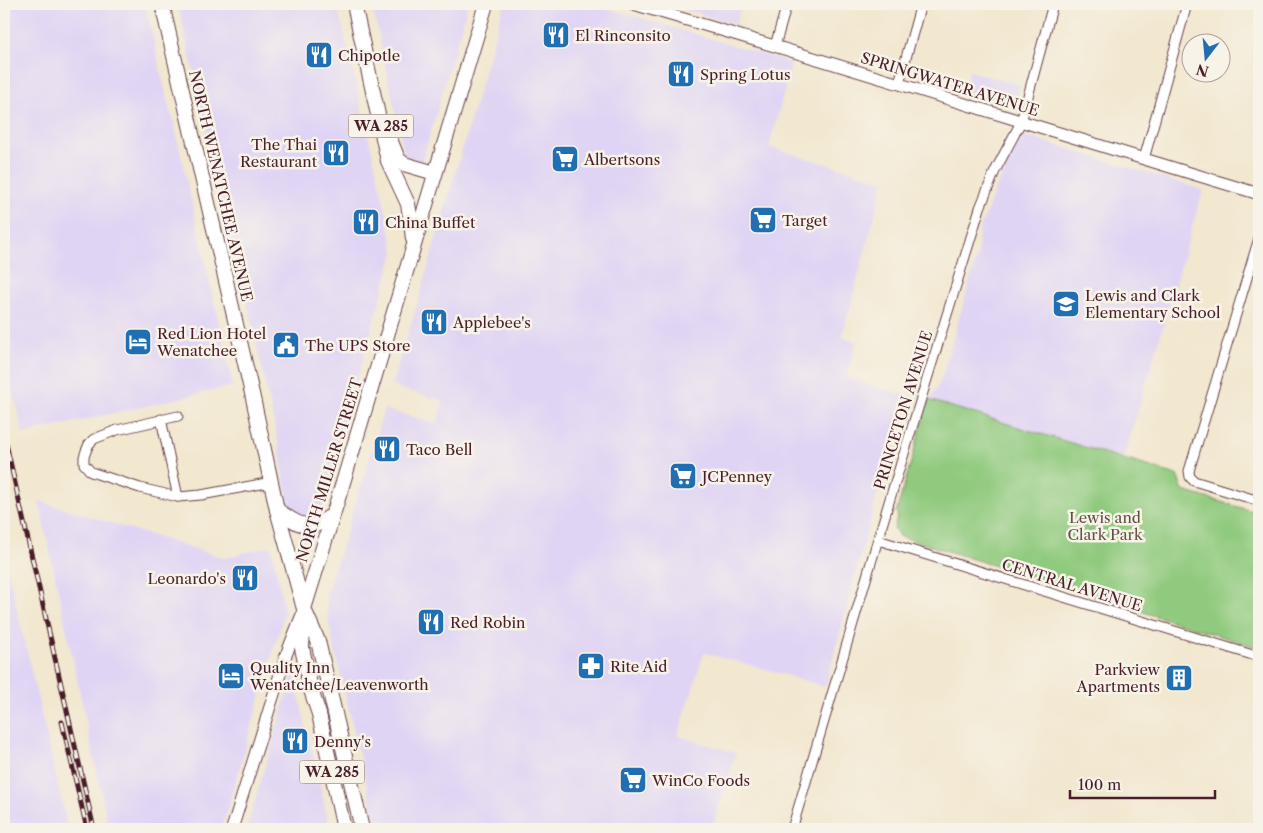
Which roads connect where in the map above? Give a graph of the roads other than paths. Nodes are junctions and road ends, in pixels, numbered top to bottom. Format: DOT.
graph roads {
  1 [pos="162,4"];
  2 [pos="354,4"];
  3 [pos="486,4"];
  4 [pos="632,4"];
  5 [pos="786,4"];
  6 [pos="921,4"];
  7 [pos="1053,4"];
  8 [pos="1187,4"];
  9 [pos="775,46"];
  10 [pos="899,83"];
  11 [pos="1021,122"];
  12 [pos="381,123"];
  13 [pos="1144,159"];
  14 [pos="435,173"];
  15 [pos="1259,194"];
  16 [pos="1259,238"];
  17 [pos="414,245"];
  18 [pos="178,416"];
  19 [pos="161,420"];
  20 [pos="272,482"];
  21 [pos="178,497"];
  22 [pos="1259,502"];
  23 [pos="277,510"];
  24 [pos="333,515"];
  25 [pos="878,540"];
  26 [pos="304,609"];
  27 [pos="1259,657"];
  28 [pos="232,829"];
  29 [pos="344,829"];
  30 [pos="362,829"];
  31 [pos="792,829"];
  1 -- 20 [label="main road, NORTH WENATCHEE AVENUE"];
  2 -- 12 [label="main road, WA 285"];
  3 -- 14 [label="main road, NORTH MILLER STREET / WA 285"];
  4 -- 9 [label="street, SPRINGWATER AVENUE"];
  5 -- 9 [label="street"];
  6 -- 10 [label="street"];
  7 -- 11 [label="street, PRINCETON AVENUE"];
  8 -- 13 [label="street"];
  9 -- 10 [label="street, SPRINGWATER AVENUE"];
  10 -- 11 [label="street, SPRINGWATER AVENUE"];
  11 -- 13 [label="street, SPRINGWATER AVENUE"];
  11 -- 25 [label="street, PRINCETON AVENUE"];
  12 -- 14 [label="main road, WA 285"];
  12 -- 17 [label="main road, WA 285"];
  13 -- 15 [label="street, SPRINGWATER AVENUE"];
  14 -- 17 [label="main road, NORTH MILLER STREET / WA 285"];
  16 -- 22 [label="street"];
  17 -- 24 [label="main road, NORTH MILLER STREET / WA 285"];
  18 -- 19 [label="street"];
  19 -- 21 [label="street"];
  19 -- 21 [label="street"];
  20 -- 21 [label="street"];
  20 -- 23 [label="main road, NORTH WENATCHEE AVENUE"];
  23 -- 24 [label="main road"];
  23 -- 26 [label="main road, NORTH WENATCHEE AVENUE"];
  24 -- 26 [label="main road, NORTH MILLER STREET / WA 285"];
  25 -- 27 [label="street, CENTRAL AVENUE"];
  25 -- 31 [label="street, PRINCETON AVENUE"];
  26 -- 28 [label="street, NORTH MILLER STREET"];
  26 -- 29 [label="main road, NORTH WENATCHEE AVENUE / WA 285"];
  26 -- 30 [label="main road, NORTH WENATCHEE AVENUE / WA 285"];
}
